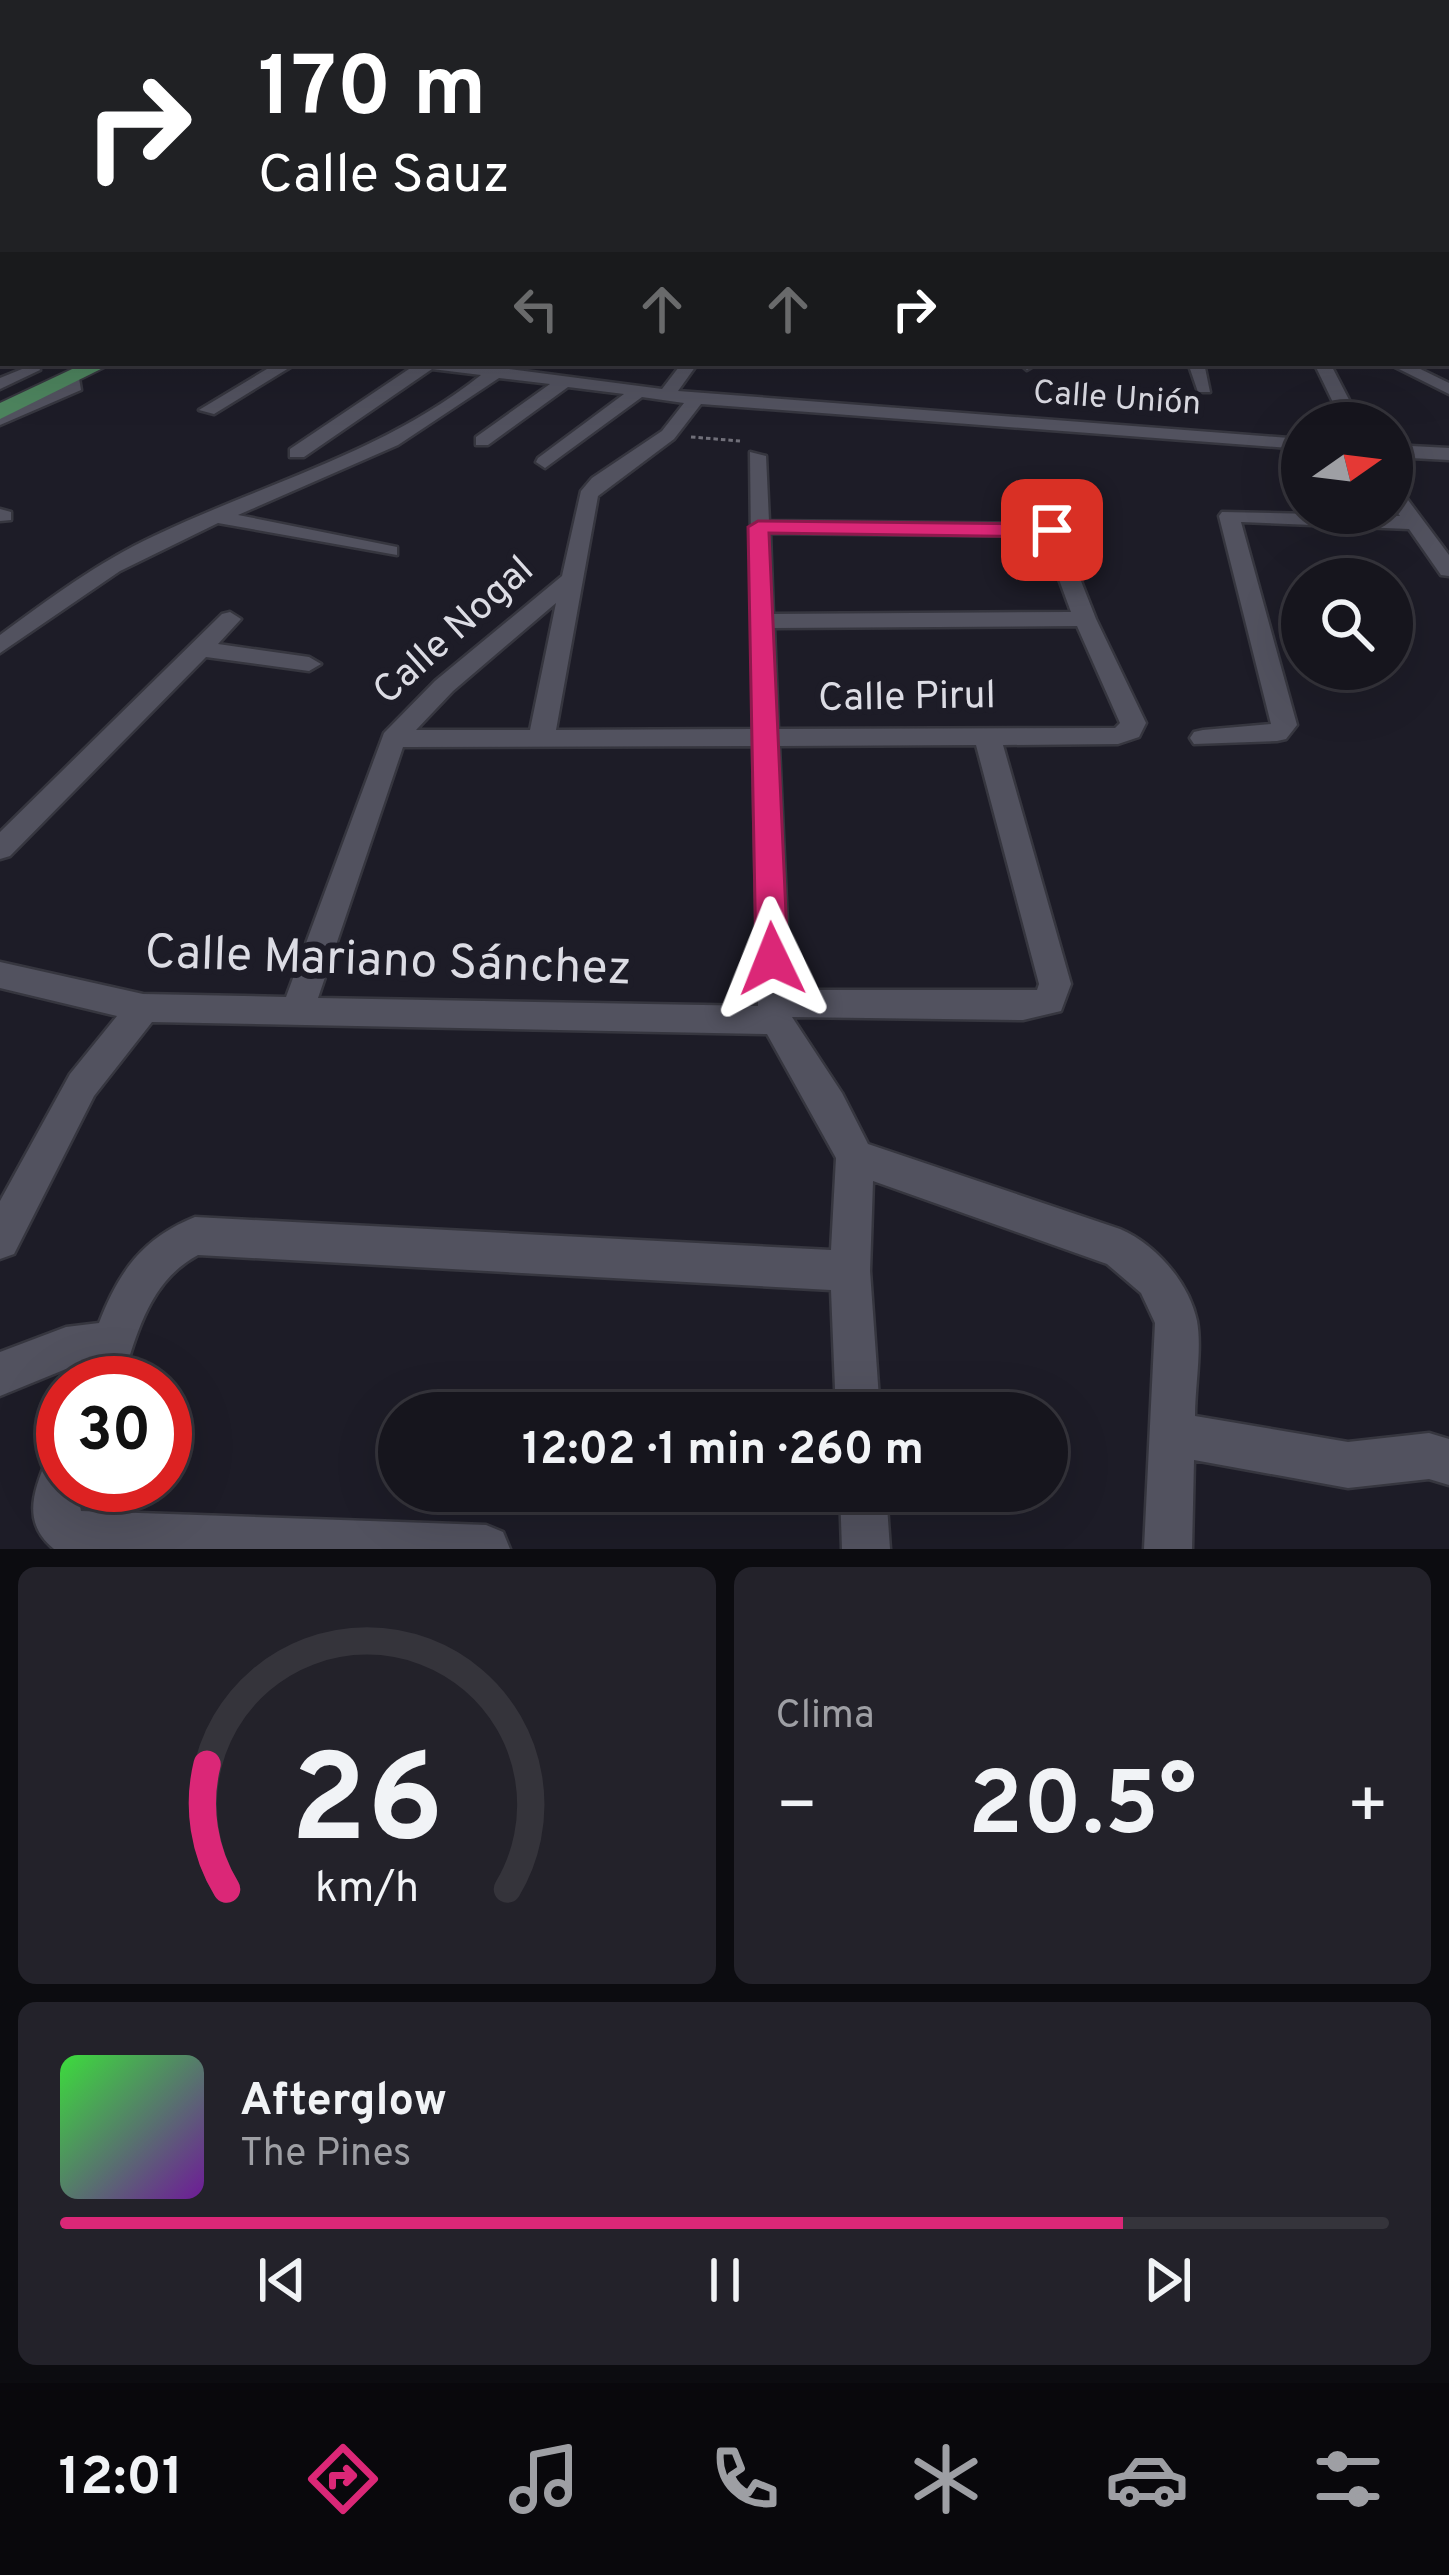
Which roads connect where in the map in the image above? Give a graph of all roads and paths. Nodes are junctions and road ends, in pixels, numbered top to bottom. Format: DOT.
graph roads {
  1 [pos="284,366"];
  2 [pos="423,366"];
  3 [pos="688,366"];
  4 [pos="1197,366"];
  5 [pos="1324,366"];
  6 [pos="1401,366"];
  7 [pos="501,367"];
  8 [pos="47,369"];
  9 [pos="564,382"];
  10 [pos="0,383"];
  11 [pos="1204,388"];
  12 [pos="1449,389"];
  13 [pos="638,392"];
  14 [pos="0,393"];
  15 [pos="666,396"];
  16 [pos="696,399"];
  17 [pos="1342,402"];
  18 [pos="208,410"];
  19 [pos="0,416"];
  20 [pos="668,435"];
  21 [pos="482,441"];
  22 [pos="1281,443"];
  23 [pos="1413,452"];
  24 [pos="297,453"];
  25 [pos="1449,454"];
  26 [pos="757,456"];
  27 [pos="545,462"];
  28 [pos="1036,488"];
  29 [pos="217,518"];
  30 [pos="1281,518"];
  31 [pos="1413,525"];
  32 [pos="758,527"];
  33 [pos="1052,530"];
  34 [pos="390,551"];
  35 [pos="1449,570"];
  36 [pos="571,580"];
  37 [pos="1085,619"];
  38 [pos="230,620"];
  39 [pos="763,621"];
  40 [pos="0,646"];
  41 [pos="203,649"];
  42 [pos="309,664"];
  43 [pos="987,736"];
  44 [pos="1202,738"];
  45 [pos="393,740"];
  46 [pos="541,740"];
  47 [pos="765,740"];
  48 [pos="0,849"];
  49 [pos="0,975"];
  50 [pos="142,1008"];
  51 [pos="775,1011"];
  52 [pos="296,1014"];
  53 [pos="855,1157"];
  54 [pos="0,1240"];
  55 [pos="850,1271"];
  56 [pos="115,1342"];
  57 [pos="110,1356"];
  58 [pos="0,1374"];
  59 [pos="857,1392"];
  60 [pos="1172,1434"];
  61 [pos="1449,1462"];
  62 [pos="56,1512"];
  63 [pos="863,1512"];
  64 [pos="486,1549"];
  65 [pos="866,1549"];
  66 [pos="1168,1549"];
  1 -- 18 [label="street"];
  2 -- 24 [label="street"];
  3 -- 15 [label="street"];
  4 -- 11 [label="street"];
  5 -- 17 [label="street"];
  6 -- 12 [label="street"];
  7 -- 9 [label="street, Calle Unión"];
  7 -- 29 [label="street"];
  8 -- 10 [label="street"];
  8 -- 14 [label="main road"];
  8 -- 19 [label="main road"];
  9 -- 13 [label="street, Calle Unión"];
  9 -- 21 [label="street"];
  13 -- 15 [label="street, Calle Unión"];
  13 -- 27 [label="street"];
  15 -- 16 [label="street, Calle Unión"];
  16 -- 20 [label="street"];
  16 -- 22 [label="street, Calle Unión"];
  20 -- 26 [label="path"];
  20 -- 36 [label="street"];
  23 -- 25 [label="street"];
  26 -- 32 [label="street"];
  28 -- 33 [label="street"];
  29 -- 34 [label="street"];
  29 -- 40 [label="street"];
  30 -- 44 [label="street"];
  31 -- 35 [label="street"];
  32 -- 33 [label="street"];
  32 -- 39 [label="street"];
  33 -- 37 [label="street"];
  36 -- 45 [label="street, Calle Nogal"];
  36 -- 46 [label="street"];
  37 -- 39 [label="street"];
  37 -- 43 [label="street, Calle Pirul"];
  38 -- 41 [label="street"];
  39 -- 47 [label="street"];
  41 -- 42 [label="street"];
  41 -- 48 [label="street"];
  43 -- 47 [label="street, Calle Pirul"];
  43 -- 51 [label="street, Calle Mariano Sánchez"];
  45 -- 46 [label="street, Calle Pirul"];
  45 -- 52 [label="street, Calle Nogal"];
  46 -- 47 [label="street, Calle Pirul"];
  47 -- 51 [label="street"];
  49 -- 50 [label="street, Calle Mariano Sánchez"];
  50 -- 52 [label="street, Calle Mariano Sánchez"];
  50 -- 54 [label="street"];
  51 -- 52 [label="street, Calle Mariano Sánchez"];
  51 -- 53 [label="street"];
  53 -- 55 [label="street"];
  53 -- 60 [label="street"];
  55 -- 56 [label="street"];
  55 -- 59 [label="street"];
  56 -- 57 [label="street"];
  56 -- 58 [label="street"];
  60 -- 61 [label="street"];
  60 -- 66 [label="street"];
  62 -- 64 [label="street"];
  63 -- 65 [label="street"];
}
